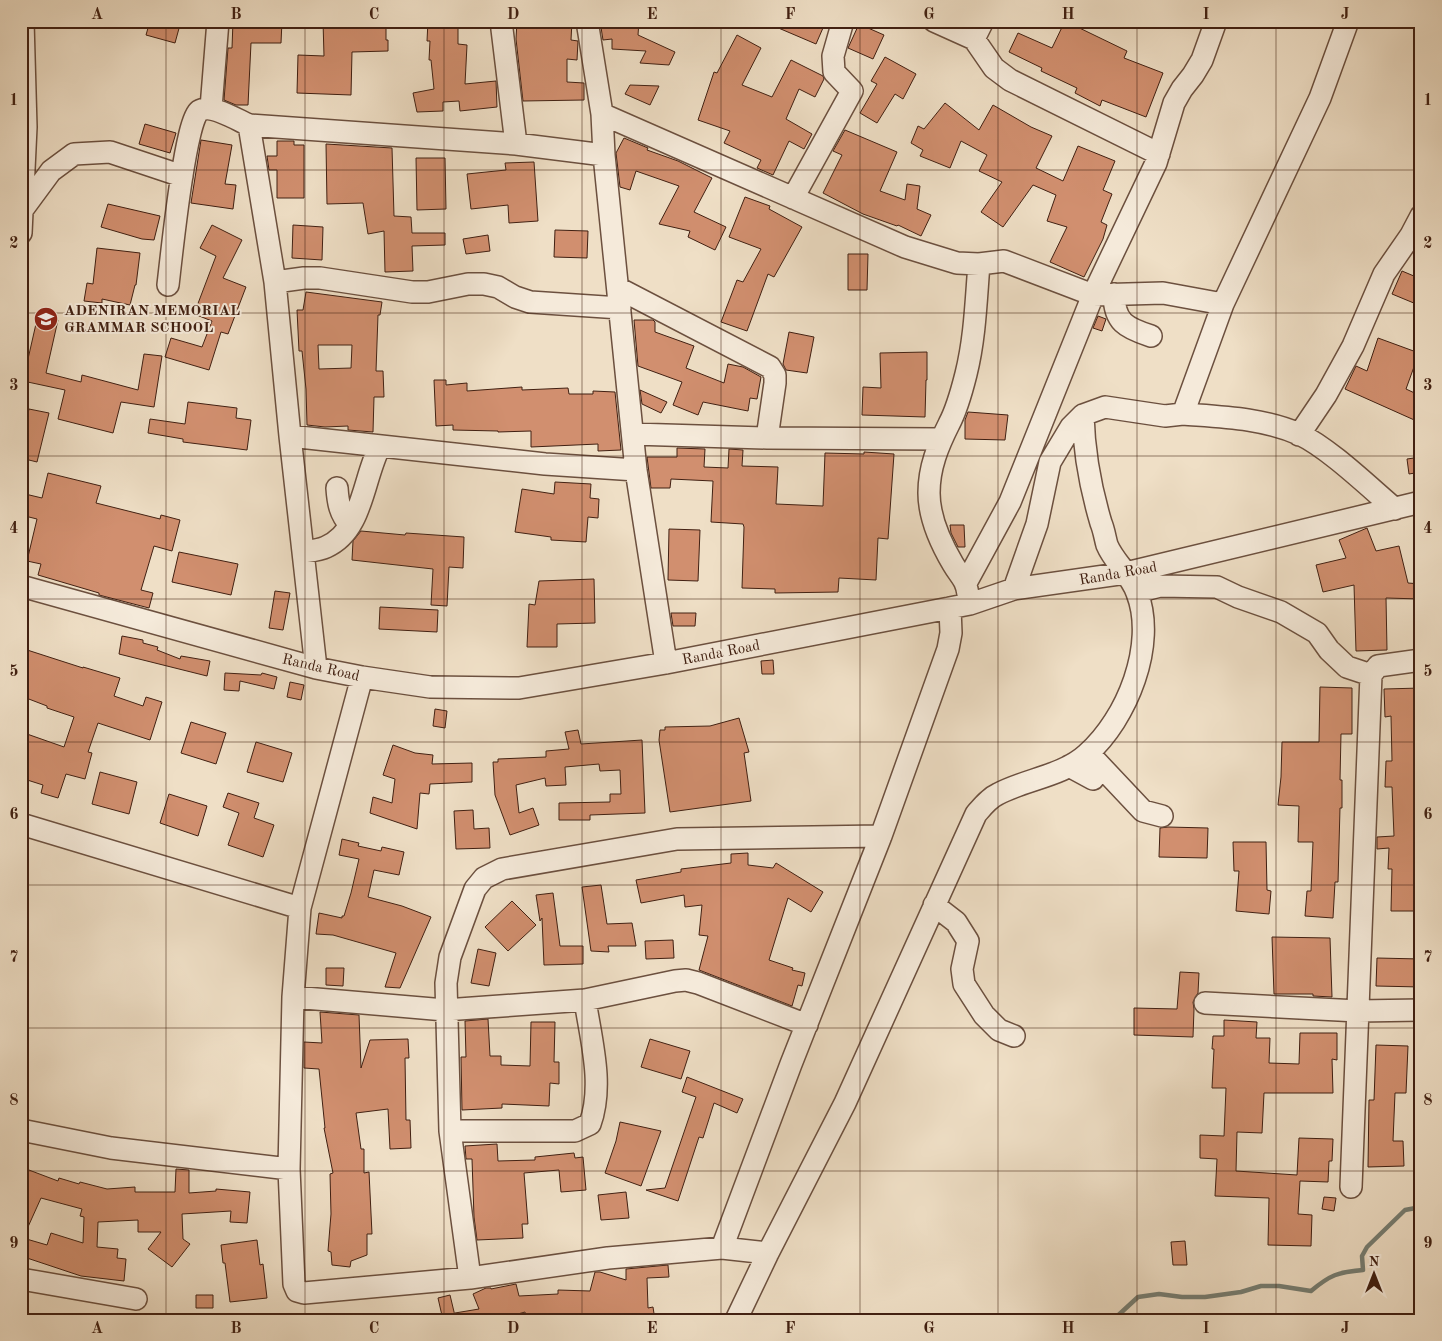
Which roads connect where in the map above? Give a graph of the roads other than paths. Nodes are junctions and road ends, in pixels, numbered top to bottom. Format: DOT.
graph roads {
  1 [pos="23,21"];
  2 [pos="218,21"];
  3 [pos="501,21"];
  4 [pos="587,21"];
  5 [pos="843,21"];
  6 [pos="934,21"];
  7 [pos="1216,21"];
  8 [pos="1348,21"];
  9 [pos="978,30"];
  10 [pos="211,108"];
  11 [pos="602,114"];
  12 [pos="24,124"];
  13 [pos="249,125"];
  14 [pos="516,144"];
  15 [pos="1159,154"];
  16 [pos="604,155"];
  17 [pos="182,176"];
  18 [pos="793,198"];
  19 [pos="22,208"];
  20 [pos="1421,216"];
  21 [pos="21,233"];
  22 [pos="979,264"];
  23 [pos="275,282"];
  24 [pos="168,285"];
  25 [pos="1103,295"];
  26 [pos="619,298"];
  27 [pos="1223,304"];
  28 [pos="1151,336"];
  29 [pos="1183,414"];
  30 [pos="1083,415"];
  31 [pos="633,434"];
  32 [pos="1299,435"];
  33 [pos="290,436"];
  34 [pos="767,438"];
  35 [pos="941,439"];
  36 [pos="380,446"];
  37 [pos="636,470"];
  38 [pos="336,488"];
  39 [pos="1421,502"];
  40 [pos="1395,509"];
  41 [pos="350,525"];
  42 [pos="303,552"];
  43 [pos="1126,573"];
  44 [pos="966,582"];
  45 [pos="21,586"];
  46 [pos="1014,589"];
  47 [pos="1137,592"];
  48 [pos="960,606"];
  49 [pos="1421,660"];
  50 [pos="666,663"];
  51 [pos="316,668"];
  52 [pos="1370,675"];
  53 [pos="362,677"];
  54 [pos="1069,766"];
  55 [pos="1162,816"];
  56 [pos="21,824"];
  57 [pos="881,836"];
  58 [pos="934,905"];
  59 [pos="300,908"];
  60 [pos="293,997"];
  61 [pos="585,1000"];
  62 [pos="1205,1004"];
  63 [pos="445,1010"];
  64 [pos="1421,1010"];
  65 [pos="1358,1011"];
  66 [pos="806,1025"];
  67 [pos="1014,1036"];
  68 [pos="21,1130"];
  69 [pos="450,1131"];
  70 [pos="289,1169"];
  71 [pos="1352,1187"];
  72 [pos="722,1248"];
  73 [pos="768,1253"];
  74 [pos="470,1278"];
  75 [pos="21,1280"];
  76 [pos="136,1299"];
  77 [pos="736,1320"];
  1 -- 12 [label="street"];
  2 -- 10 [label="street"];
  3 -- 14 [label="street"];
  4 -- 11 [label="street"];
  5 -- 18 [label="street"];
  6 -- 9 [label="street"];
  7 -- 15 [label="street"];
  8 -- 27 [label="street"];
  9 -- 15 [label="street"];
  10 -- 13 [label="street"];
  10 -- 17 [label="street"];
  11 -- 16 [label="street"];
  11 -- 18 [label="street"];
  12 -- 19 [label="street"];
  13 -- 14 [label="street"];
  13 -- 23 [label="street"];
  14 -- 16 [label="street"];
  15 -- 25 [label="street"];
  16 -- 26 [label="street"];
  17 -- 19 [label="street"];
  17 -- 24 [label="street"];
  18 -- 22 [label="street"];
  19 -- 21 [label="street"];
  20 -- 32 [label="street"];
  22 -- 25 [label="street"];
  22 -- 35 [label="street"];
  23 -- 26 [label="street"];
  23 -- 33 [label="street"];
  25 -- 27 [label="street"];
  25 -- 28 [label="street"];
  25 -- 44 [label="street"];
  26 -- 31 [label="street"];
  26 -- 34 [label="street"];
  27 -- 29 [label="street"];
  29 -- 30 [label="street"];
  29 -- 32 [label="street"];
  30 -- 43 [label="street"];
  30 -- 46 [label="street"];
  31 -- 34 [label="street"];
  31 -- 37 [label="street"];
  32 -- 40 [label="street"];
  33 -- 36 [label="street"];
  33 -- 42 [label="street"];
  34 -- 35 [label="street"];
  35 -- 44 [label="street"];
  36 -- 37 [label="street"];
  36 -- 41 [label="street"];
  37 -- 50 [label="street"];
  38 -- 41 [label="street"];
  39 -- 40 [label="street, Randa Road"];
  40 -- 43 [label="street, Randa Road"];
  41 -- 42 [label="street"];
  42 -- 51 [label="street"];
  43 -- 46 [label="street, Randa Road"];
  43 -- 47 [label="street"];
  44 -- 48 [label="street"];
  45 -- 51 [label="street, Randa Road"];
  46 -- 48 [label="street, Randa Road"];
  47 -- 52 [label="street"];
  47 -- 54 [label="street"];
  48 -- 50 [label="street, Randa Road"];
  48 -- 57 [label="street"];
  49 -- 52 [label="street"];
  50 -- 53 [label="street, Randa Road"];
  51 -- 53 [label="street, Randa Road"];
  52 -- 65 [label="street"];
  53 -- 59 [label="street"];
  54 -- 55 [label="street"];
  54 -- 58 [label="street"];
  56 -- 59 [label="street"];
  57 -- 63 [label="street"];
  57 -- 66 [label="street"];
  58 -- 67 [label="street"];
  58 -- 73 [label="street"];
  59 -- 60 [label="street"];
  60 -- 63 [label="street"];
  60 -- 70 [label="street"];
  61 -- 63 [label="street"];
  61 -- 66 [label="street"];
  61 -- 69 [label="street"];
  62 -- 65 [label="street"];
  63 -- 69 [label="street"];
  64 -- 65 [label="street"];
  65 -- 71 [label="street"];
  66 -- 72 [label="street"];
  68 -- 70 [label="street"];
  69 -- 74 [label="street"];
  70 -- 74 [label="street"];
  72 -- 73 [label="street"];
  72 -- 74 [label="street"];
  73 -- 77 [label="street"];
  75 -- 76 [label="street"];
}
